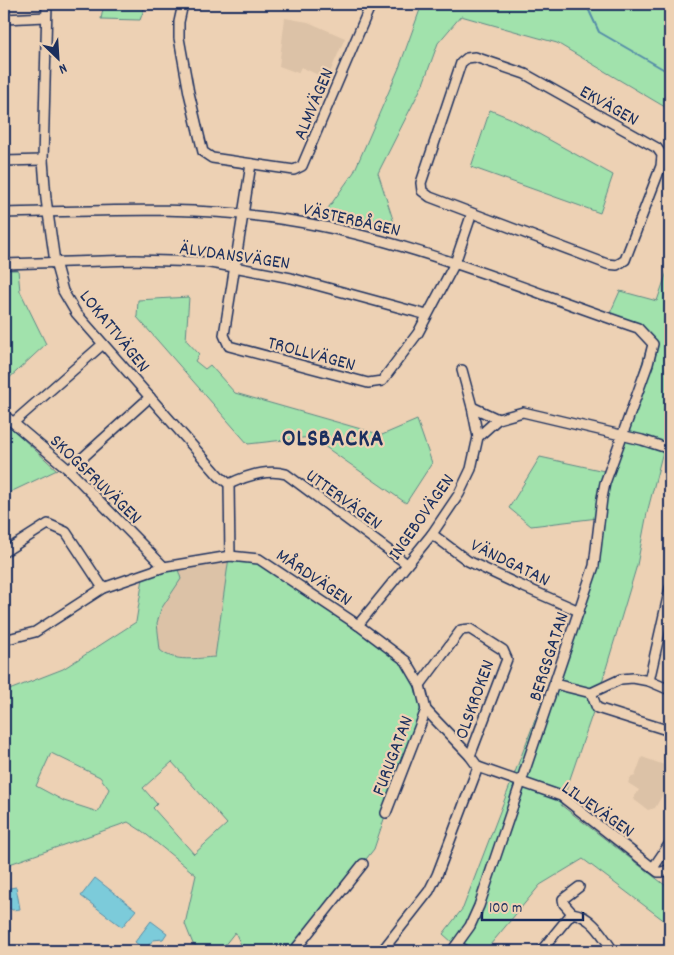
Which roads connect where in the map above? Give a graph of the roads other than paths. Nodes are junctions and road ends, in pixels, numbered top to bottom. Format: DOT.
graph roads {
  1 [pos="47,4"];
  2 [pos="183,4"];
  3 [pos="371,4"];
  4 [pos="46,17"];
  5 [pos="4,20"];
  6 [pos="43,160"];
  7 [pos="4,161"];
  8 [pos="251,164"];
  9 [pos="4,212"];
  10 [pos="47,212"];
  11 [pos="472,213"];
  12 [pos="242,215"];
  13 [pos="55,262"];
  14 [pos="455,262"];
  15 [pos="4,264"];
  16 [pos="234,266"];
  17 [pos="427,315"];
  18 [pos="103,344"];
  19 [pos="648,364"];
  20 [pos="462,370"];
  21 [pos="150,397"];
  22 [pos="472,407"];
  23 [pos="4,415"];
  24 [pos="498,418"];
  25 [pos="14,422"];
  26 [pos="621,435"];
  27 [pos="478,437"];
  28 [pos="670,449"];
  29 [pos="68,470"];
  30 [pos="229,484"];
  31 [pos="432,534"];
  32 [pos="4,552"];
  33 [pos="230,556"];
  34 [pos="407,564"];
  35 [pos="164,567"];
  36 [pos="103,588"];
  37 [pos="670,588"];
  38 [pos="579,612"];
  39 [pos="358,625"];
  40 [pos="4,640"];
  41 [pos="649,681"];
  42 [pos="555,684"];
  43 [pos="420,685"];
  44 [pos="670,690"];
  45 [pos="591,693"];
  46 [pos="426,710"];
  47 [pos="670,731"];
  48 [pos="470,756"];
  49 [pos="478,767"];
  50 [pos="522,782"];
  51 [pos="386,812"];
  52 [pos="670,843"];
  53 [pos="364,864"];
  54 [pos="653,868"];
  55 [pos="670,869"];
  56 [pos="579,887"];
  57 [pos="577,914"];
  58 [pos="455,948"];
  59 [pos="294,951"];
  60 [pos="382,951"];
  61 [pos="467,951"];
  62 [pos="541,951"];
  63 [pos="613,951"];
  1 -- 4 [label="street, LOKATTVÄGEN"];
  2 -- 8 [label="street, ALMVÄGEN"];
  3 -- 8 [label="street, ALMVÄGEN"];
  4 -- 5 [label="street"];
  4 -- 6 [label="street, LOKATTVÄGEN"];
  6 -- 7 [label="street"];
  6 -- 10 [label="street, LOKATTVÄGEN"];
  8 -- 12 [label="street"];
  9 -- 10 [label="street, VÄSTERBÅGEN"];
  10 -- 12 [label="street, VÄSTERBÅGEN"];
  10 -- 13 [label="street, LOKATTVÄGEN"];
  11 -- 11 [label="street, EKVÄGEN"];
  11 -- 14 [label="street"];
  12 -- 14 [label="street, VÄSTERBÅGEN"];
  12 -- 16 [label="street, TROLLVÄGEN"];
  13 -- 15 [label="street, ÄLVDANSVÄGEN"];
  13 -- 16 [label="street, ÄLVDANSVÄGEN"];
  13 -- 18 [label="street, LOKATTVÄGEN"];
  14 -- 17 [label="street, TROLLVÄGEN"];
  14 -- 19 [label="street, VÄSTERBÅGEN"];
  16 -- 17 [label="street, ÄLVDANSVÄGEN"];
  16 -- 17 [label="street, TROLLVÄGEN"];
  18 -- 21 [label="street, LOKATTVÄGEN"];
  18 -- 25 [label="street"];
  19 -- 26 [label="street, BERGSGATAN"];
  20 -- 22 [label="street"];
  21 -- 29 [label="street"];
  21 -- 30 [label="street, LOKATTVÄGEN"];
  22 -- 24 [label="street"];
  22 -- 27 [label="street"];
  23 -- 25 [label="street, SKOGSFRUVÄGEN"];
  24 -- 26 [label="street"];
  24 -- 27 [label="street"];
  25 -- 29 [label="street, SKOGSFRUVÄGEN"];
  26 -- 28 [label="street"];
  26 -- 38 [label="street, BERGSGATAN"];
  27 -- 31 [label="street, INGEBOVÄGEN"];
  29 -- 35 [label="street, SKOGSFRUVÄGEN"];
  30 -- 33 [label="street"];
  30 -- 34 [label="street, UTTERVÄGEN"];
  31 -- 34 [label="street, INGEBOVÄGEN"];
  31 -- 38 [label="street, VÄNDGATAN"];
  32 -- 36 [label="street"];
  33 -- 35 [label="street, MÅRDVÄGEN"];
  33 -- 39 [label="street, MÅRDVÄGEN"];
  34 -- 39 [label="street, INGEBOVÄGEN"];
  35 -- 36 [label="street, MÅRDVÄGEN"];
  36 -- 40 [label="street, MÅRDVÄGEN"];
  37 -- 41 [label="street"];
  38 -- 42 [label="street, BERGSGATAN"];
  39 -- 43 [label="street, MÅRDVÄGEN"];
  41 -- 44 [label="street"];
  41 -- 45 [label="street"];
  42 -- 45 [label="street"];
  42 -- 50 [label="street, BERGSGATAN"];
  43 -- 46 [label="street, MÅRDVÄGEN"];
  43 -- 48 [label="street, OLSKROKEN"];
  45 -- 47 [label="street"];
  46 -- 48 [label="street"];
  46 -- 51 [label="street, FURUGATAN"];
  48 -- 49 [label="street"];
  49 -- 50 [label="street"];
  49 -- 60 [label="street"];
  50 -- 54 [label="street, LILJEVÄGEN"];
  50 -- 58 [label="street, BERGSGATAN"];
  52 -- 54 [label="street"];
  53 -- 59 [label="street"];
  54 -- 55 [label="street"];
  56 -- 57 [label="street"];
  57 -- 62 [label="street"];
  57 -- 63 [label="street"];
  58 -- 61 [label="street"];
}
